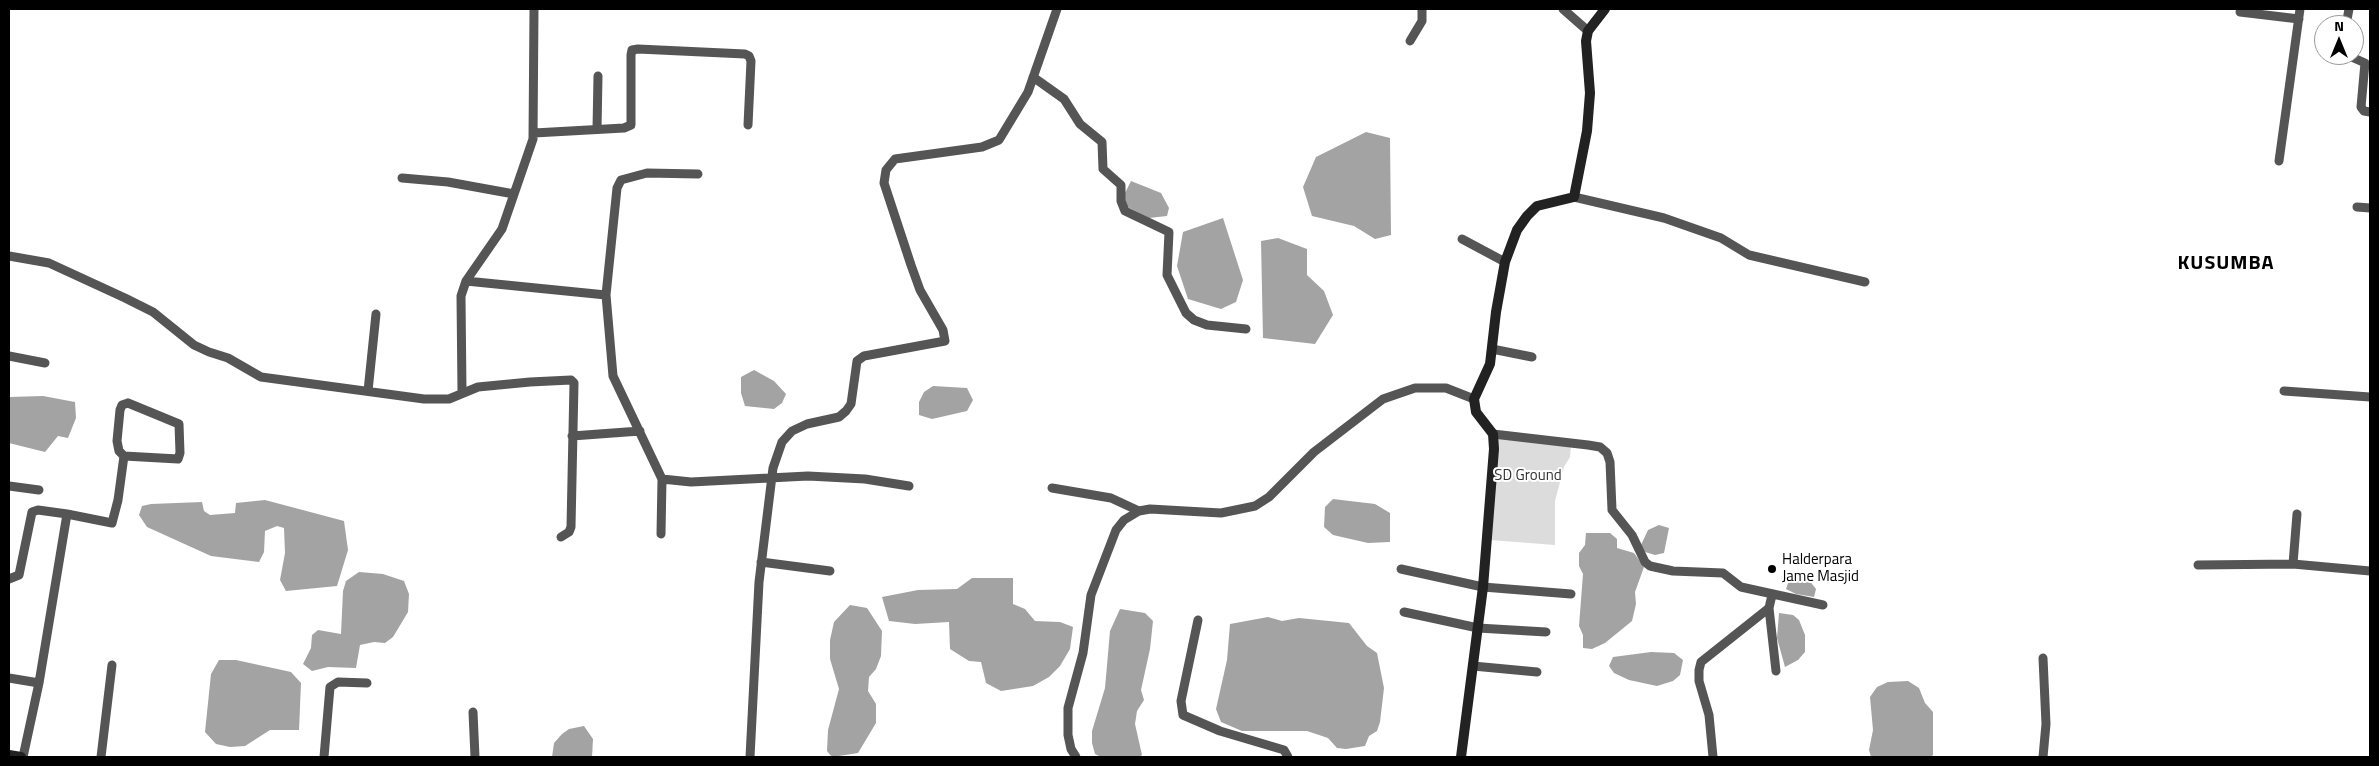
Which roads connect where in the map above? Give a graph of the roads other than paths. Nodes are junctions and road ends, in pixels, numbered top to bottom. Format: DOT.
graph roads {
  1 [pos="534,9"];
  2 [pos="1057,9"];
  3 [pos="1422,9"];
  4 [pos="1563,9"];
  5 [pos="1605,9"];
  6 [pos="2300,9"];
  7 [pos="2240,12"];
  8 [pos="2299,19"];
  9 [pos="1588,31"];
  10 [pos="1410,41"];
  11 [pos="2364,63"];
  12 [pos="598,76"];
  13 [pos="1034,77"];
  14 [pos="2370,112"];
  15 [pos="748,125"];
  16 [pos="597,129"];
  17 [pos="534,133"];
  18 [pos="2279,161"];
  19 [pos="698,174"];
  20 [pos="402,178"];
  21 [pos="514,194"];
  22 [pos="1574,197"];
  23 [pos="2357,207"];
  24 [pos="2370,208"];
  25 [pos="1462,239"];
  26 [pos="9,256"];
  27 [pos="1505,262"];
  28 [pos="466,281"];
  29 [pos="1865,282"];
  30 [pos="606,295"];
  31 [pos="376,314"];
  32 [pos="1246,329"];
  33 [pos="1492,349"];
  34 [pos="9,356"];
  35 [pos="1532,357"];
  36 [pos="45,363"];
  37 [pos="368,391"];
  38 [pos="2284,391"];
  39 [pos="462,392"];
  40 [pos="2370,397"];
  41 [pos="1474,399"];
  42 [pos="640,431"];
  43 [pos="1492,434"];
  44 [pos="572,436"];
  45 [pos="124,456"];
  46 [pos="662,479"];
  47 [pos="771,479"];
  48 [pos="9,486"];
  49 [pos="909,486"];
  50 [pos="1052,488"];
  51 [pos="39,490"];
  52 [pos="1140,511"];
  53 [pos="67,514"];
  54 [pos="2297,514"];
  55 [pos="661,534"];
  56 [pos="560,537"];
  57 [pos="761,562"];
  58 [pos="2292,564"];
  59 [pos="2198,565"];
  60 [pos="1402,569"];
  61 [pos="830,571"];
  62 [pos="2370,571"];
  63 [pos="9,579"];
  64 [pos="1484,587"];
  65 [pos="1571,594"];
  66 [pos="1772,595"];
  67 [pos="1823,605"];
  68 [pos="1769,608"];
  69 [pos="1404,612"];
  70 [pos="1198,620"];
  71 [pos="1478,628"];
  72 [pos="1546,632"];
  73 [pos="2043,658"];
  74 [pos="112,665"];
  75 [pos="1473,666"];
  76 [pos="1776,671"];
  77 [pos="1537,672"];
  78 [pos="9,678"];
  79 [pos="39,683"];
  80 [pos="367,683"];
  81 [pos="473,712"];
  82 [pos="9,755"];
  83 [pos="22,757"];
  84 [pos="101,757"];
  85 [pos="324,757"];
  86 [pos="475,757"];
  87 [pos="750,757"];
  88 [pos="1076,757"];
  89 [pos="1288,757"];
  90 [pos="1461,757"];
  91 [pos="1713,757"];
  92 [pos="2043,757"];
  1 -- 17 [label="street"];
  2 -- 13 [label="street"];
  3 -- 10 [label="street"];
  4 -- 9 [label="street"];
  5 -- 9 [label="street"];
  6 -- 8 [label="street"];
  7 -- 8 [label="street"];
  8 -- 18 [label="street"];
  9 -- 22 [label="street"];
  11 -- 14 [label="street"];
  12 -- 16 [label="street"];
  13 -- 32 [label="street"];
  13 -- 47 [label="street"];
  15 -- 16 [label="street"];
  16 -- 17 [label="street"];
  17 -- 21 [label="street"];
  19 -- 30 [label="street"];
  20 -- 21 [label="street"];
  21 -- 28 [label="street"];
  22 -- 27 [label="street"];
  22 -- 29 [label="street"];
  23 -- 24 [label="street"];
  25 -- 27 [label="street"];
  26 -- 37 [label="street"];
  27 -- 33 [label="street"];
  28 -- 30 [label="street"];
  28 -- 39 [label="street"];
  30 -- 42 [label="street"];
  31 -- 37 [label="street"];
  33 -- 35 [label="street"];
  33 -- 41 [label="street"];
  34 -- 36 [label="street"];
  37 -- 39 [label="street"];
  38 -- 40 [label="street"];
  39 -- 44 [label="street"];
  41 -- 43 [label="street"];
  41 -- 52 [label="street"];
  42 -- 44 [label="street"];
  42 -- 46 [label="street"];
  43 -- 64 [label="street"];
  43 -- 66 [label="street"];
  44 -- 56 [label="street"];
  45 -- 45 [label="street"];
  45 -- 53 [label="street"];
  46 -- 47 [label="street"];
  46 -- 55 [label="street"];
  47 -- 49 [label="street"];
  47 -- 57 [label="street"];
  48 -- 51 [label="street"];
  50 -- 52 [label="street"];
  52 -- 88 [label="street"];
  53 -- 63 [label="street"];
  53 -- 79 [label="street"];
  54 -- 58 [label="street"];
  57 -- 61 [label="street"];
  57 -- 87 [label="street"];
  58 -- 59 [label="street"];
  58 -- 62 [label="street"];
  60 -- 64 [label="street"];
  64 -- 65 [label="street"];
  64 -- 71 [label="street"];
  66 -- 67 [label="street"];
  66 -- 68 [label="street"];
  68 -- 76 [label="street"];
  68 -- 91 [label="street"];
  69 -- 71 [label="street"];
  70 -- 89 [label="street"];
  71 -- 72 [label="street"];
  71 -- 75 [label="street"];
  73 -- 92 [label="street"];
  74 -- 84 [label="street"];
  75 -- 77 [label="street"];
  75 -- 90 [label="street"];
  78 -- 79 [label="street"];
  79 -- 83 [label="street"];
  80 -- 85 [label="street"];
  81 -- 86 [label="street"];
  82 -- 83 [label="street"];
}
